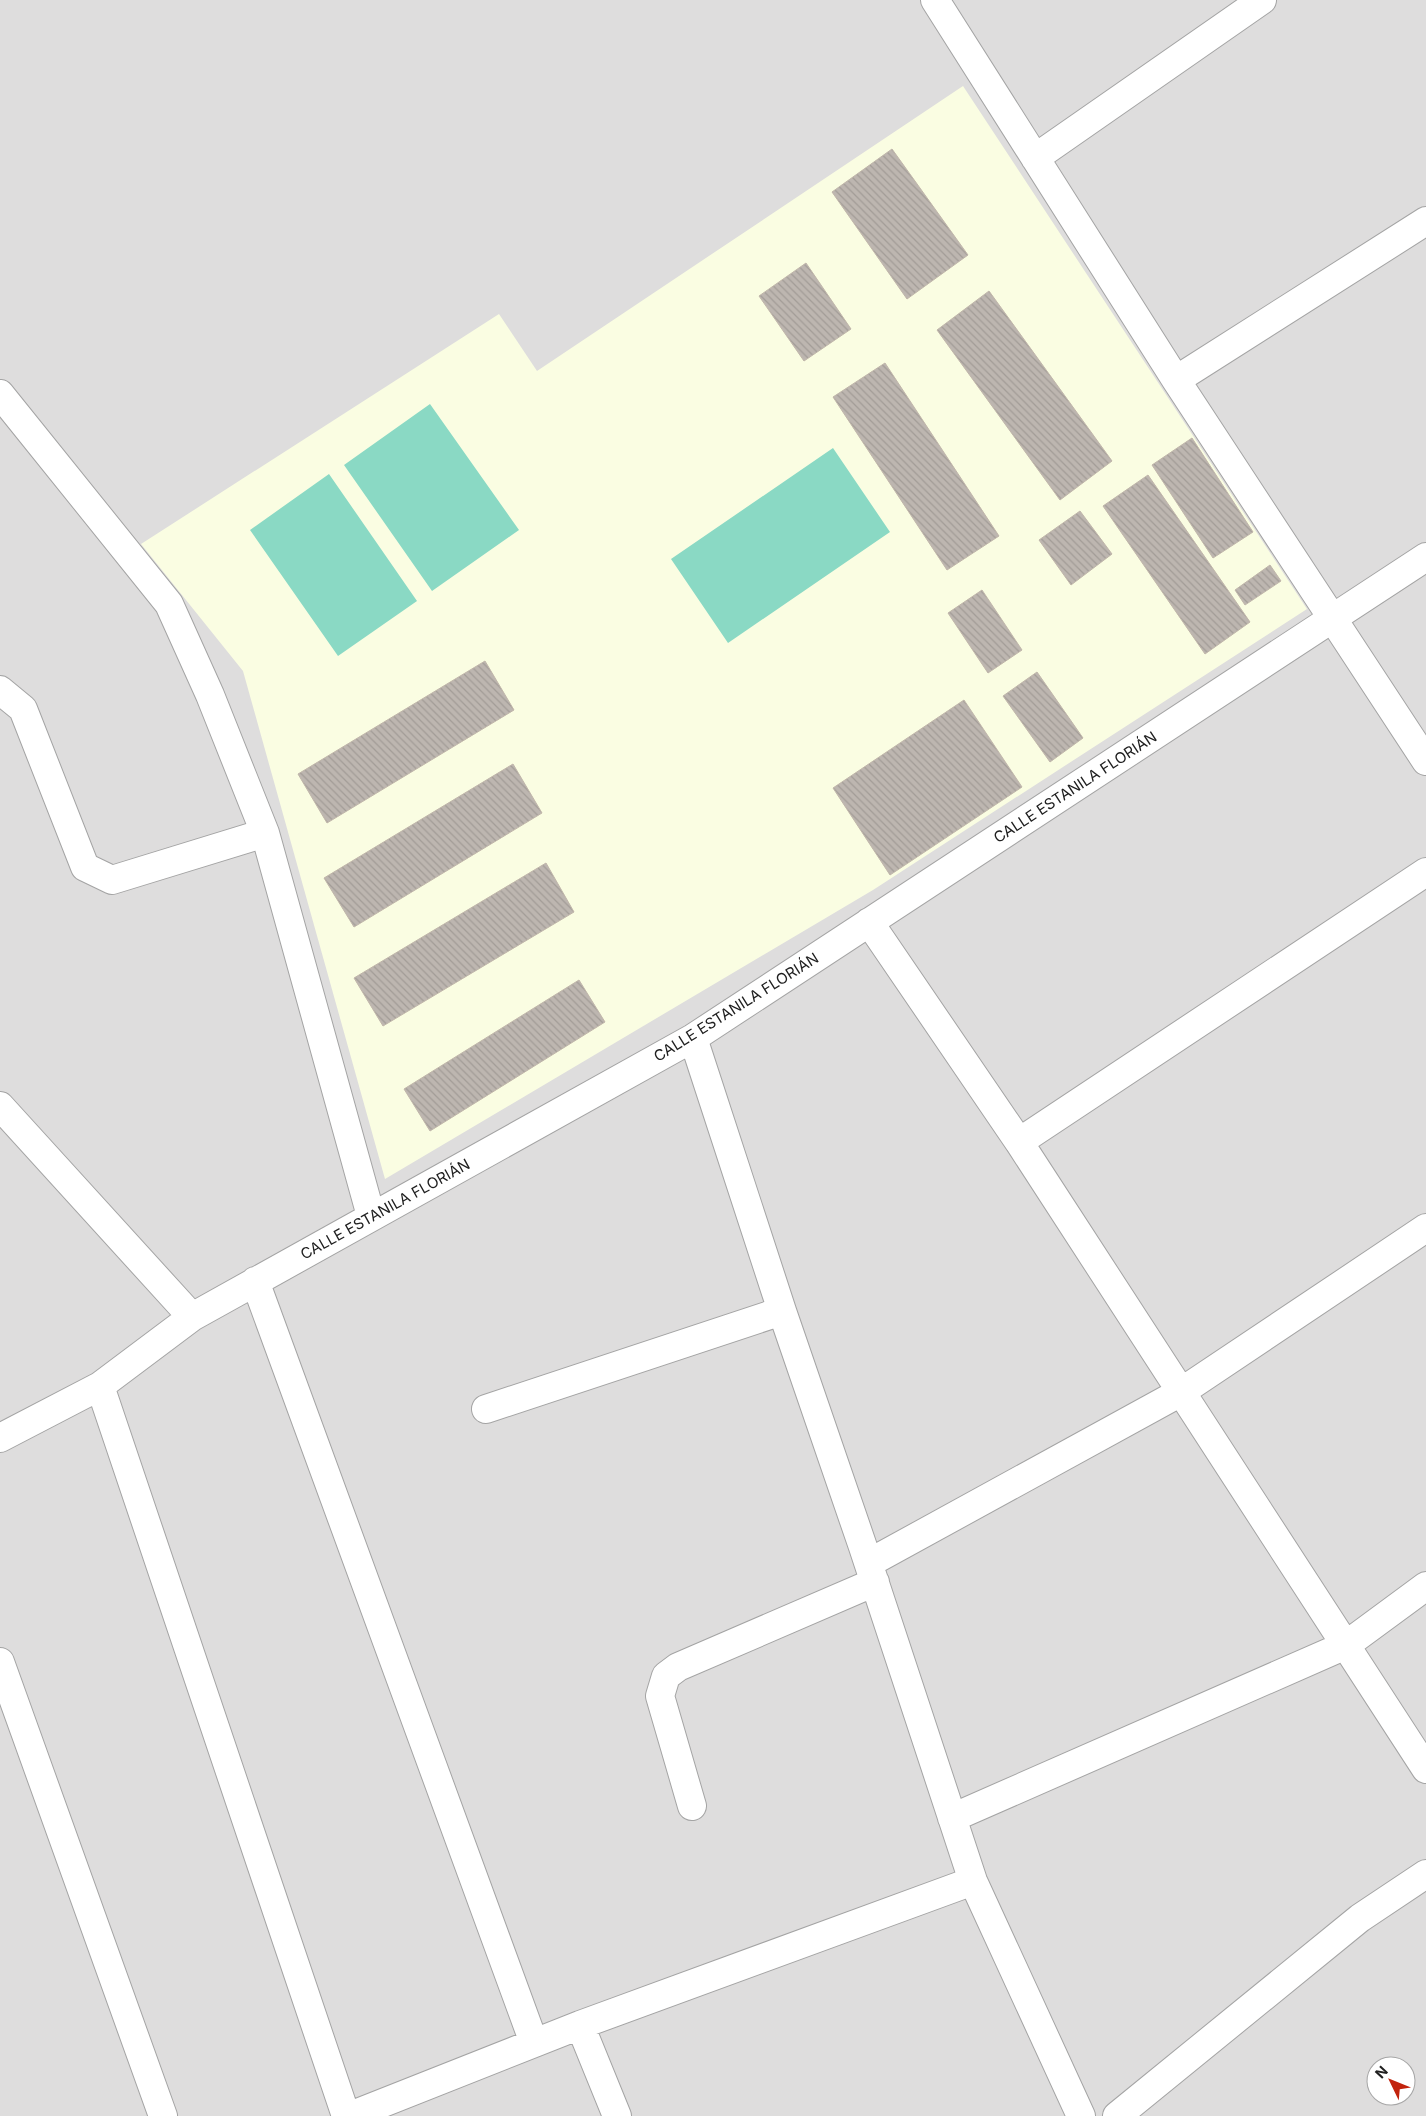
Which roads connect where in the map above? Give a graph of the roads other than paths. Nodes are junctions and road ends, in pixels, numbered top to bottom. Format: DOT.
graph roads {
  1 [pos="935,0"];
  2 [pos="1262,0"];
  3 [pos="1035,158"];
  4 [pos="1426,221"];
  5 [pos="1176,380"];
  6 [pos="0,394"];
  7 [pos="1426,557"];
  8 [pos="1332,618"];
  9 [pos="0,690"];
  10 [pos="1426,762"];
  11 [pos="265,832"];
  12 [pos="1426,872"];
  13 [pos="869,922"];
  14 [pos="693,1038"];
  15 [pos="0,1106"];
  16 [pos="1019,1142"];
  17 [pos="371,1216"];
  18 [pos="1426,1228"];
  19 [pos="255,1281"];
  20 [pos="782,1312"];
  21 [pos="192,1317"];
  22 [pos="100,1386"];
  23 [pos="1181,1392"];
  24 [pos="486,1409"];
  25 [pos="0,1438"];
  26 [pos="872,1572"];
  27 [pos="1426,1586"];
  28 [pos="1346,1644"];
  29 [pos="0,1662"];
  30 [pos="1426,1769"];
  31 [pos="692,1806"];
  32 [pos="952,1818"];
  33 [pos="1426,1874"];
  34 [pos="973,1881"];
  35 [pos="580,2025"];
  36 [pos="534,2044"];
  37 [pos="360,2114"];
  38 [pos="163,2116"];
  39 [pos="617,2116"];
  40 [pos="1081,2116"];
  41 [pos="1117,2116"];
  1 -- 3 [label="street"];
  2 -- 3 [label="street"];
  3 -- 5 [label="street"];
  4 -- 5 [label="street"];
  5 -- 8 [label="street"];
  6 -- 11 [label="street"];
  7 -- 8 [label="street, CALLE ESTANILA FLORIÁN"];
  8 -- 10 [label="street"];
  8 -- 13 [label="street, CALLE ESTANILA FLORIÁN"];
  9 -- 11 [label="street"];
  11 -- 17 [label="street"];
  12 -- 16 [label="street"];
  13 -- 14 [label="street, CALLE ESTANILA FLORIÁN"];
  13 -- 16 [label="street"];
  14 -- 17 [label="street, CALLE ESTANILA FLORIÁN"];
  14 -- 20 [label="street"];
  15 -- 21 [label="street"];
  16 -- 23 [label="street"];
  17 -- 19 [label="street, CALLE ESTANILA FLORIÁN"];
  18 -- 23 [label="street"];
  19 -- 21 [label="street, CALLE ESTANILA FLORIÁN"];
  19 -- 36 [label="street"];
  20 -- 24 [label="street"];
  20 -- 26 [label="street"];
  21 -- 22 [label="street, CALLE ESTANILA FLORIÁN"];
  22 -- 25 [label="street, CALLE ESTANILA FLORIÁN"];
  22 -- 37 [label="street"];
  23 -- 26 [label="street"];
  23 -- 28 [label="street"];
  26 -- 31 [label="street"];
  26 -- 32 [label="street"];
  27 -- 28 [label="street"];
  28 -- 30 [label="street"];
  28 -- 32 [label="street"];
  29 -- 38 [label="street"];
  32 -- 34 [label="street"];
  33 -- 41 [label="street"];
  34 -- 35 [label="street"];
  34 -- 40 [label="street"];
  35 -- 36 [label="street"];
  35 -- 39 [label="street"];
  36 -- 37 [label="street"];
}
